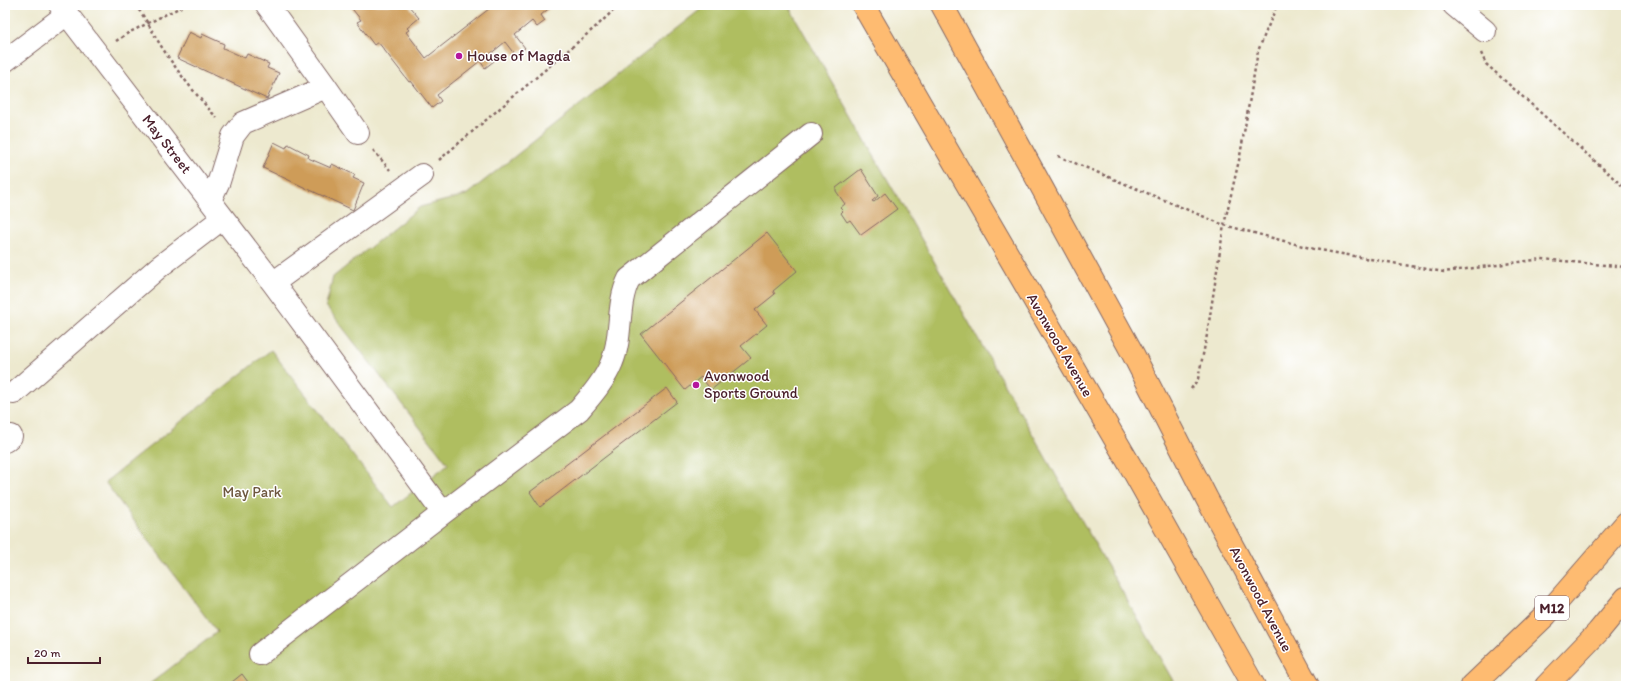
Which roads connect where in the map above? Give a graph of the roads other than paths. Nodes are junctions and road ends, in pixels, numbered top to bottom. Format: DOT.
graph roads {
  1 [pos="267,5"];
  2 [pos="863,5"];
  3 [pos="942,5"];
  4 [pos="1454,5"];
  5 [pos="63,9"];
  6 [pos="1485,31"];
  7 [pos="5,61"];
  8 [pos="326,87"];
  9 [pos="358,133"];
  10 [pos="811,134"];
  11 [pos="414,181"];
  12 [pos="210,200"];
  13 [pos="224,218"];
  14 [pos="273,283"];
  15 [pos="14,393"];
  16 [pos="443,513"];
  17 [pos="1626,523"];
  18 [pos="1626,598"];
  19 [pos="260,654"];
  20 [pos="1254,686"];
  21 [pos="1308,686"];
  22 [pos="1472,686"];
  23 [pos="1546,686"];
  1 -- 8 [label="street"];
  2 -- 20 [label="main road, Avonwood Avenue"];
  3 -- 21 [label="main road, Avonwood Avenue"];
  4 -- 6 [label="street"];
  5 -- 7 [label="street"];
  5 -- 12 [label="street, May Street"];
  8 -- 9 [label="street"];
  8 -- 12 [label="street"];
  10 -- 16 [label="street"];
  11 -- 14 [label="street"];
  12 -- 13 [label="street, May Street"];
  13 -- 14 [label="street, May Street"];
  13 -- 15 [label="street"];
  14 -- 16 [label="street, May Street"];
  16 -- 19 [label="street"];
  17 -- 22 [label="main road, M12"];
  18 -- 23 [label="main road"];
}
